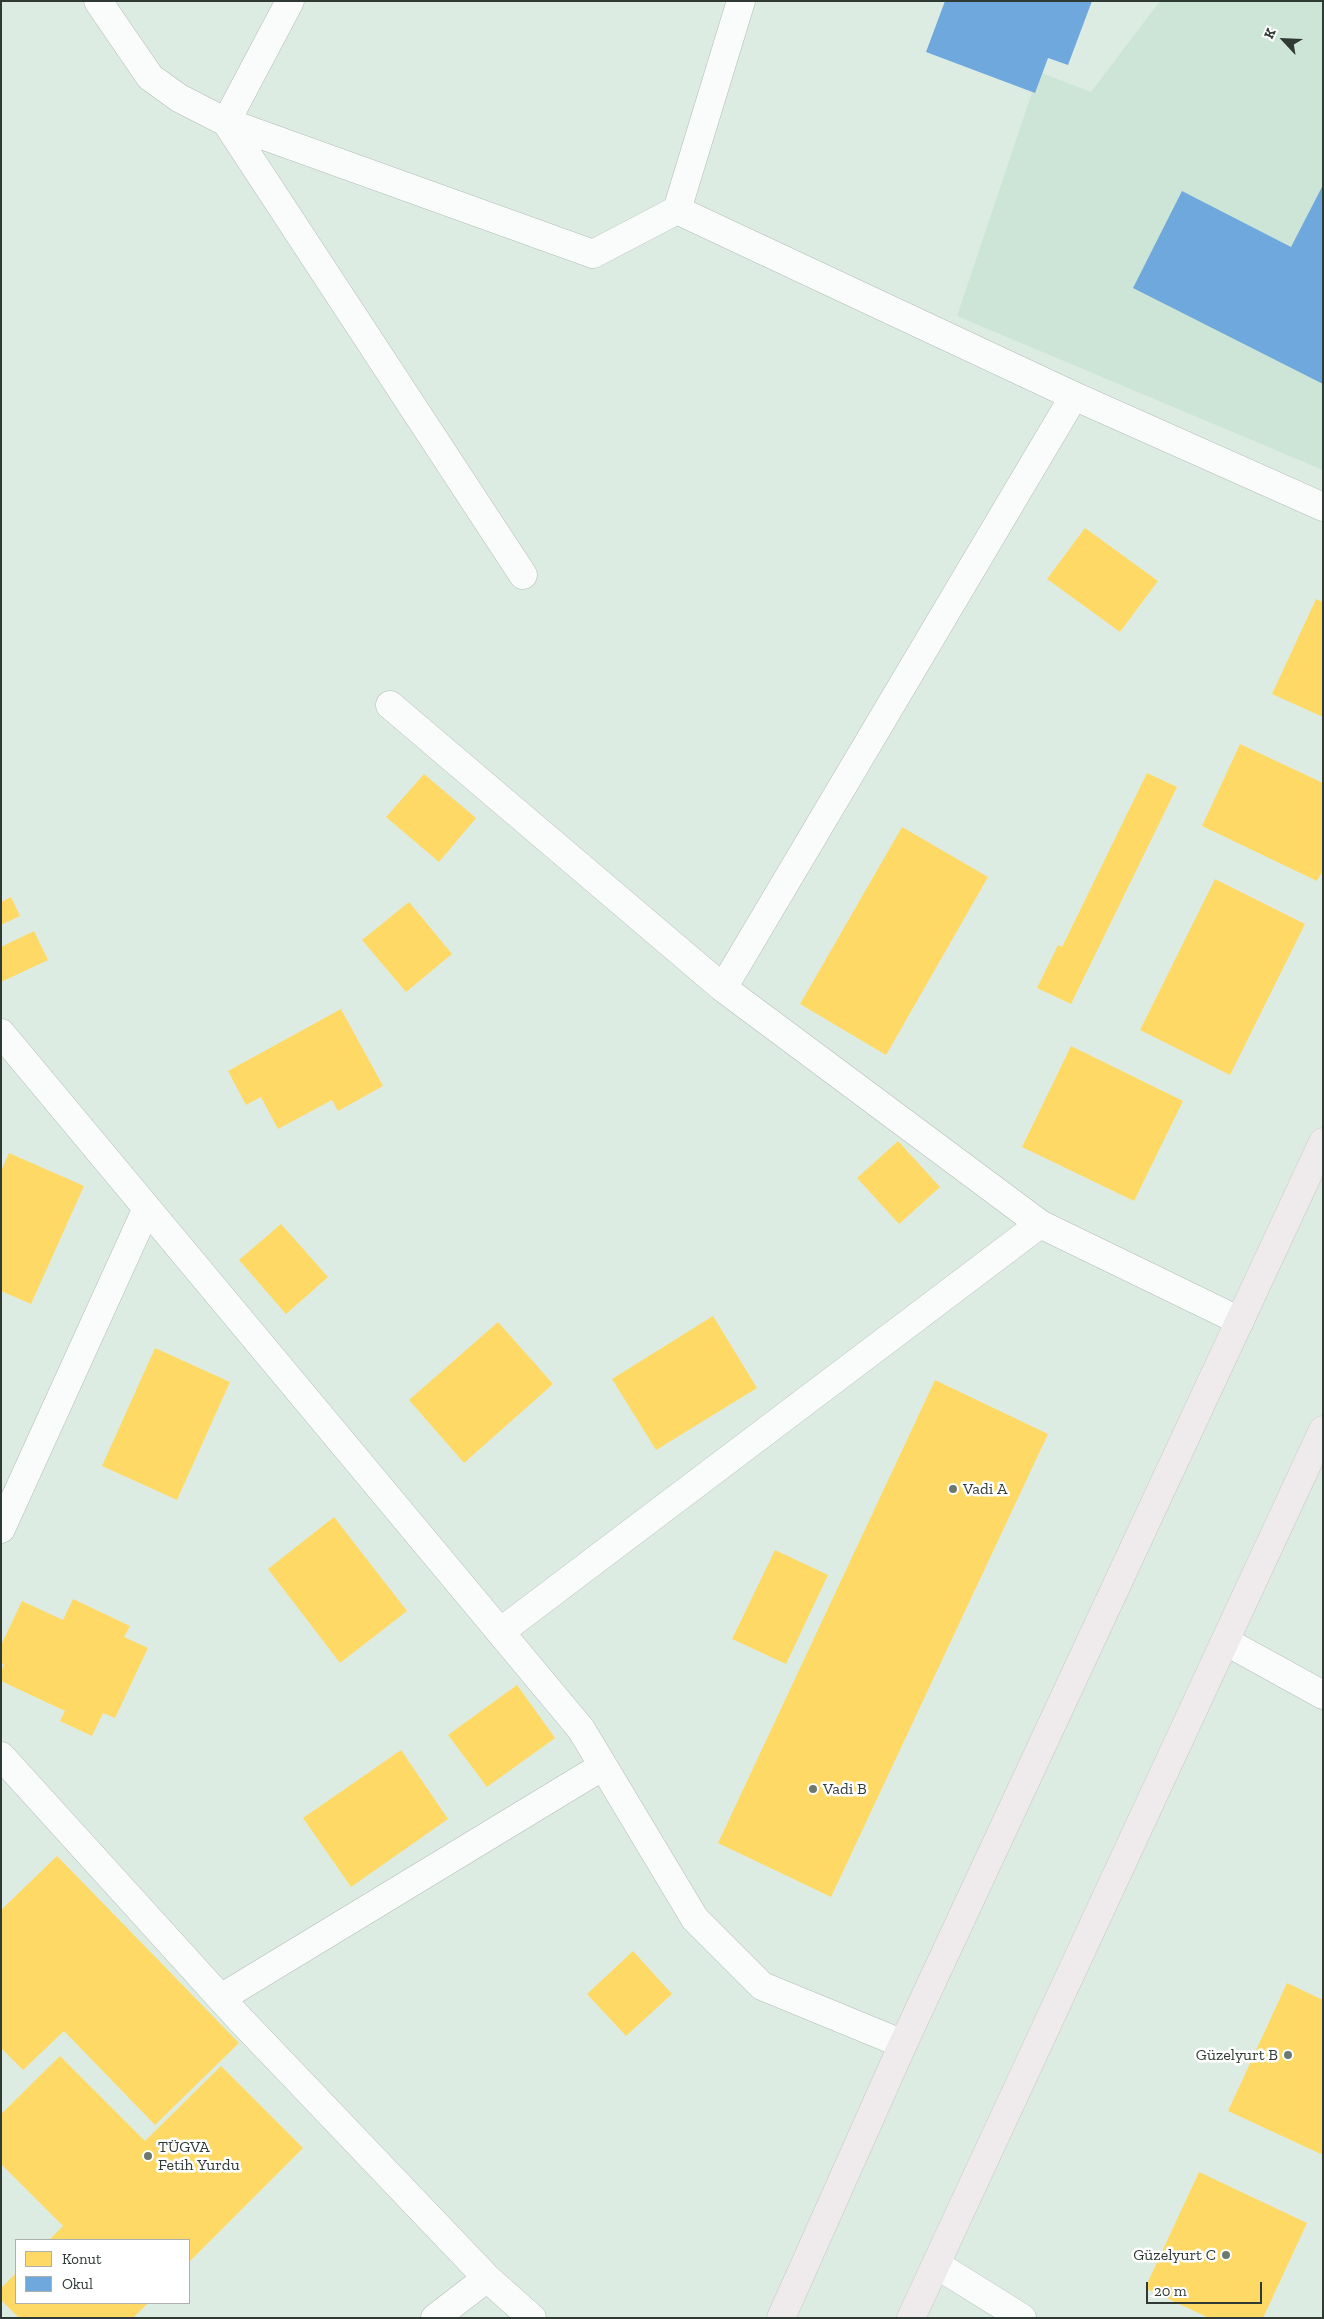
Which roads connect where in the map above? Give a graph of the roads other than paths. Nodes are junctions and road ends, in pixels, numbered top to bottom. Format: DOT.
graph roads {
  1 [pos="98,1"];
  2 [pos="290,1"];
  3 [pos="741,1"];
  4 [pos="226,122"];
  5 [pos="677,210"];
  6 [pos="1074,396"];
  7 [pos="1323,507"];
  8 [pos="523,575"];
  9 [pos="390,705"];
  10 [pos="724,988"];
  11 [pos="1,1033"];
  12 [pos="1323,1142"];
  13 [pos="147,1208"];
  14 [pos="1040,1224"];
  15 [pos="1240,1320"];
  16 [pos="1323,1430"];
  17 [pos="1,1529"];
  18 [pos="500,1632"];
  19 [pos="1225,1640"];
  20 [pos="1323,1695"];
  21 [pos="1,1756"];
  22 [pos="603,1766"];
  23 [pos="221,1998"];
  24 [pos="903,2044"];
  25 [pos="937,2265"];
  26 [pos="487,2278"];
  27 [pos="435,2318"];
  28 [pos="532,2318"];
  29 [pos="781,2318"];
  30 [pos="911,2318"];
  31 [pos="1022,2318"];
  1 -- 4 [label="street"];
  2 -- 4 [label="street"];
  3 -- 5 [label="street"];
  4 -- 5 [label="street"];
  4 -- 8 [label="street"];
  5 -- 6 [label="street"];
  6 -- 7 [label="street"];
  6 -- 10 [label="street"];
  9 -- 10 [label="street"];
  10 -- 14 [label="street"];
  11 -- 13 [label="street"];
  12 -- 15 [label="main road"];
  13 -- 17 [label="street"];
  13 -- 18 [label="street"];
  14 -- 15 [label="street"];
  14 -- 18 [label="street"];
  15 -- 24 [label="main road"];
  16 -- 19 [label="main road"];
  18 -- 22 [label="street"];
  19 -- 20 [label="street"];
  19 -- 25 [label="main road"];
  21 -- 23 [label="street"];
  22 -- 23 [label="street"];
  22 -- 24 [label="street"];
  23 -- 26 [label="street"];
  24 -- 29 [label="main road"];
  25 -- 30 [label="main road"];
  25 -- 31 [label="street"];
  26 -- 27 [label="street"];
  26 -- 28 [label="street"];
}
